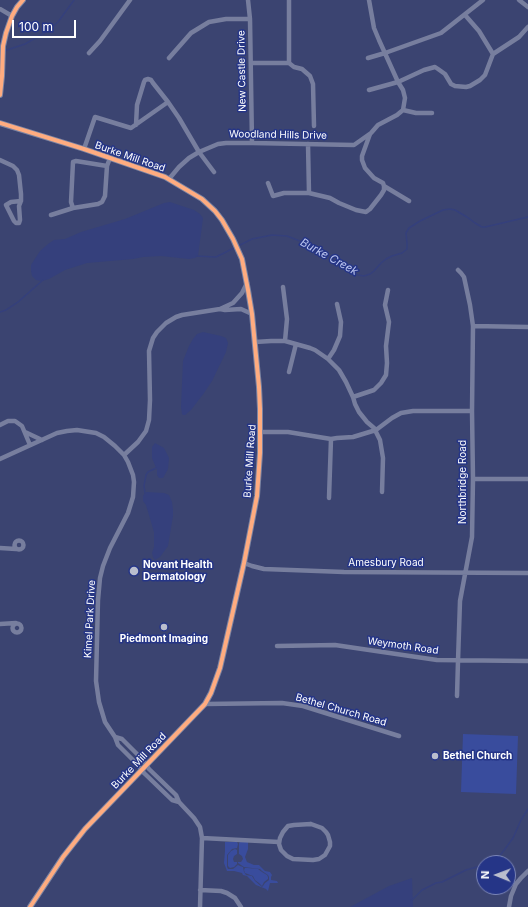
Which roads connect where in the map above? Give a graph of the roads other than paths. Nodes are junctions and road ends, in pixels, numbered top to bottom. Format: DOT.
graph roads {
  1 [pos="23,0"];
  2 [pos="130,0"];
  3 [pos="248,0"];
  4 [pos="289,0"];
  5 [pos="370,0"];
  6 [pos="483,0"];
  7 [pos="519,0"];
  8 [pos="528,6"];
  9 [pos="0,9"];
  10 [pos="465,15"];
  11 [pos="12,16"];
  12 [pos="250,18"];
  13 [pos="528,27"];
  14 [pos="89,53"];
  15 [pos="384,53"];
  16 [pos="493,54"];
  17 [pos="169,58"];
  18 [pos="368,58"];
  19 [pos="250,63"];
  20 [pos="289,63"];
  21 [pos="398,82"];
  22 [pos="369,90"];
  23 [pos="0,95"];
  24 [pos="168,102"];
  25 [pos="403,110"];
  26 [pos="432,114"];
  27 [pos="0,123"];
  28 [pos="136,124"];
  29 [pos="314,126"];
  30 [pos="371,133"];
  31 [pos="252,143"];
  32 [pos="308,144"];
  33 [pos="84,149"];
  34 [pos="199,152"];
  35 [pos="110,158"];
  36 [pos="0,160"];
  37 [pos="107,166"];
  38 [pos="214,172"];
  39 [pos="170,179"];
  40 [pos="268,183"];
  41 [pos="384,186"];
  42 [pos="310,192"];
  43 [pos="21,201"];
  44 [pos="409,201"];
  45 [pos="73,208"];
  46 [pos="51,215"];
  47 [pos="458,270"];
  48 [pos="247,283"];
  49 [pos="283,287"];
  50 [pos="388,290"];
  51 [pos="336,304"];
  52 [pos="220,309"];
  53 [pos="252,314"];
  54 [pos="473,326"];
  55 [pos="528,327"];
  56 [pos="285,341"];
  57 [pos="255,342"];
  58 [pos="296,344"];
  59 [pos="328,359"];
  60 [pos="289,372"];
  61 [pos="353,397"];
  62 [pos="472,411"];
  63 [pos="0,425"];
  64 [pos="376,430"];
  65 [pos="25,432"];
  66 [pos="261,432"];
  67 [pos="332,439"];
  68 [pos="42,440"];
  69 [pos="30,445"];
  70 [pos="124,455"];
  71 [pos="0,459"];
  72 [pos="473,479"];
  73 [pos="528,479"];
  74 [pos="382,492"];
  75 [pos="328,498"];
  76 [pos="0,548"];
  77 [pos="16,549"];
  78 [pos="244,562"];
  79 [pos="465,572"];
  80 [pos="528,573"];
  81 [pos="18,623"];
  82 [pos="0,624"];
  83 [pos="277,646"];
  84 [pos="458,661"];
  85 [pos="528,661"];
  86 [pos="458,696"];
  87 [pos="205,704"];
  88 [pos="399,736"];
  89 [pos="144,768"];
  90 [pos="202,838"];
  91 [pos="279,842"];
  92 [pos="528,872"];
  93 [pos="525,876"];
  94 [pos="200,890"];
  95 [pos="30,907"];
  96 [pos="200,907"];
  97 [pos="241,907"];
  98 [pos="509,907"];
  1 -- 11 [label="street"];
  2 -- 14 [label="street"];
  3 -- 12 [label="street, New Castle Drive"];
  4 -- 20 [label="street"];
  5 -- 15 [label="street"];
  6 -- 10 [label="street"];
  7 -- 8 [label="street"];
  9 -- 11 [label="street"];
  10 -- 15 [label="street"];
  10 -- 16 [label="street"];
  11 -- 23 [label="street"];
  12 -- 17 [label="street"];
  12 -- 19 [label="street, New Castle Drive"];
  13 -- 16 [label="street"];
  15 -- 18 [label="street"];
  15 -- 21 [label="street"];
  16 -- 21 [label="street"];
  19 -- 20 [label="street"];
  19 -- 31 [label="street, New Castle Drive"];
  20 -- 29 [label="street"];
  21 -- 22 [label="street"];
  21 -- 25 [label="street"];
  24 -- 28 [label="street"];
  24 -- 28 [label="street"];
  24 -- 34 [label="street"];
  25 -- 26 [label="street"];
  25 -- 30 [label="street, Woodland Hills Drive"];
  27 -- 33 [label="street, Burke Mill Road"];
  28 -- 33 [label="street"];
  30 -- 32 [label="street, Woodland Hills Drive"];
  30 -- 41 [label="street"];
  31 -- 32 [label="street, Woodland Hills Drive"];
  31 -- 34 [label="street, Woodland Hills Drive"];
  32 -- 42 [label="street"];
  33 -- 35 [label="street, Burke Mill Road"];
  34 -- 38 [label="street"];
  34 -- 39 [label="street, Woodland Hills Drive"];
  35 -- 37 [label="street"];
  35 -- 39 [label="street, Burke Mill Road"];
  36 -- 43 [label="street"];
  37 -- 45 [label="street"];
  37 -- 45 [label="street"];
  39 -- 48 [label="street, Burke Mill Road"];
  40 -- 42 [label="street"];
  41 -- 42 [label="street"];
  41 -- 44 [label="street"];
  43 -- 43 [label="street"];
  45 -- 46 [label="street"];
  47 -- 54 [label="street, Northbridge Road"];
  48 -- 52 [label="street"];
  48 -- 53 [label="street, Burke Mill Road"];
  49 -- 56 [label="street"];
  50 -- 61 [label="street"];
  51 -- 59 [label="street"];
  52 -- 53 [label="street"];
  52 -- 70 [label="street"];
  53 -- 57 [label="street, Burke Mill Road"];
  54 -- 55 [label="street"];
  54 -- 62 [label="street, Northbridge Road"];
  56 -- 57 [label="street"];
  56 -- 58 [label="street"];
  57 -- 66 [label="street, Burke Mill Road"];
  58 -- 59 [label="street"];
  58 -- 60 [label="street"];
  59 -- 61 [label="street"];
  61 -- 64 [label="street"];
  62 -- 64 [label="street"];
  62 -- 72 [label="street, Northbridge Road"];
  63 -- 65 [label="street"];
  64 -- 67 [label="street"];
  64 -- 74 [label="street"];
  65 -- 68 [label="street"];
  65 -- 69 [label="street"];
  66 -- 67 [label="street"];
  66 -- 78 [label="street, Burke Mill Road"];
  67 -- 75 [label="street"];
  68 -- 69 [label="street, Kimel Park Drive"];
  68 -- 70 [label="street, Kimel Park Drive"];
  69 -- 71 [label="street, Kimel Park Drive"];
  70 -- 89 [label="street, Kimel Park Drive"];
  72 -- 73 [label="street"];
  72 -- 79 [label="street, Northbridge Road"];
  76 -- 77 [label="street"];
  78 -- 79 [label="street, Amesbury Road"];
  78 -- 87 [label="street, Burke Mill Road"];
  79 -- 80 [label="street, Amesbury Road"];
  79 -- 84 [label="street, Northbridge Road"];
  81 -- 82 [label="street"];
  83 -- 84 [label="street, Weymoth Road"];
  84 -- 85 [label="street, Weymoth Road"];
  84 -- 86 [label="street, Northbridge Road"];
  87 -- 88 [label="street, Bethel Church Road"];
  87 -- 89 [label="street, Burke Mill Road"];
  89 -- 90 [label="street, Kimel Park Drive"];
  89 -- 95 [label="street, Burke Mill Road"];
  90 -- 91 [label="street"];
  90 -- 94 [label="street"];
  91 -- 91 [label="street"];
  92 -- 93 [label="street"];
  93 -- 98 [label="street"];
  94 -- 96 [label="street"];
  94 -- 97 [label="street"];
}
